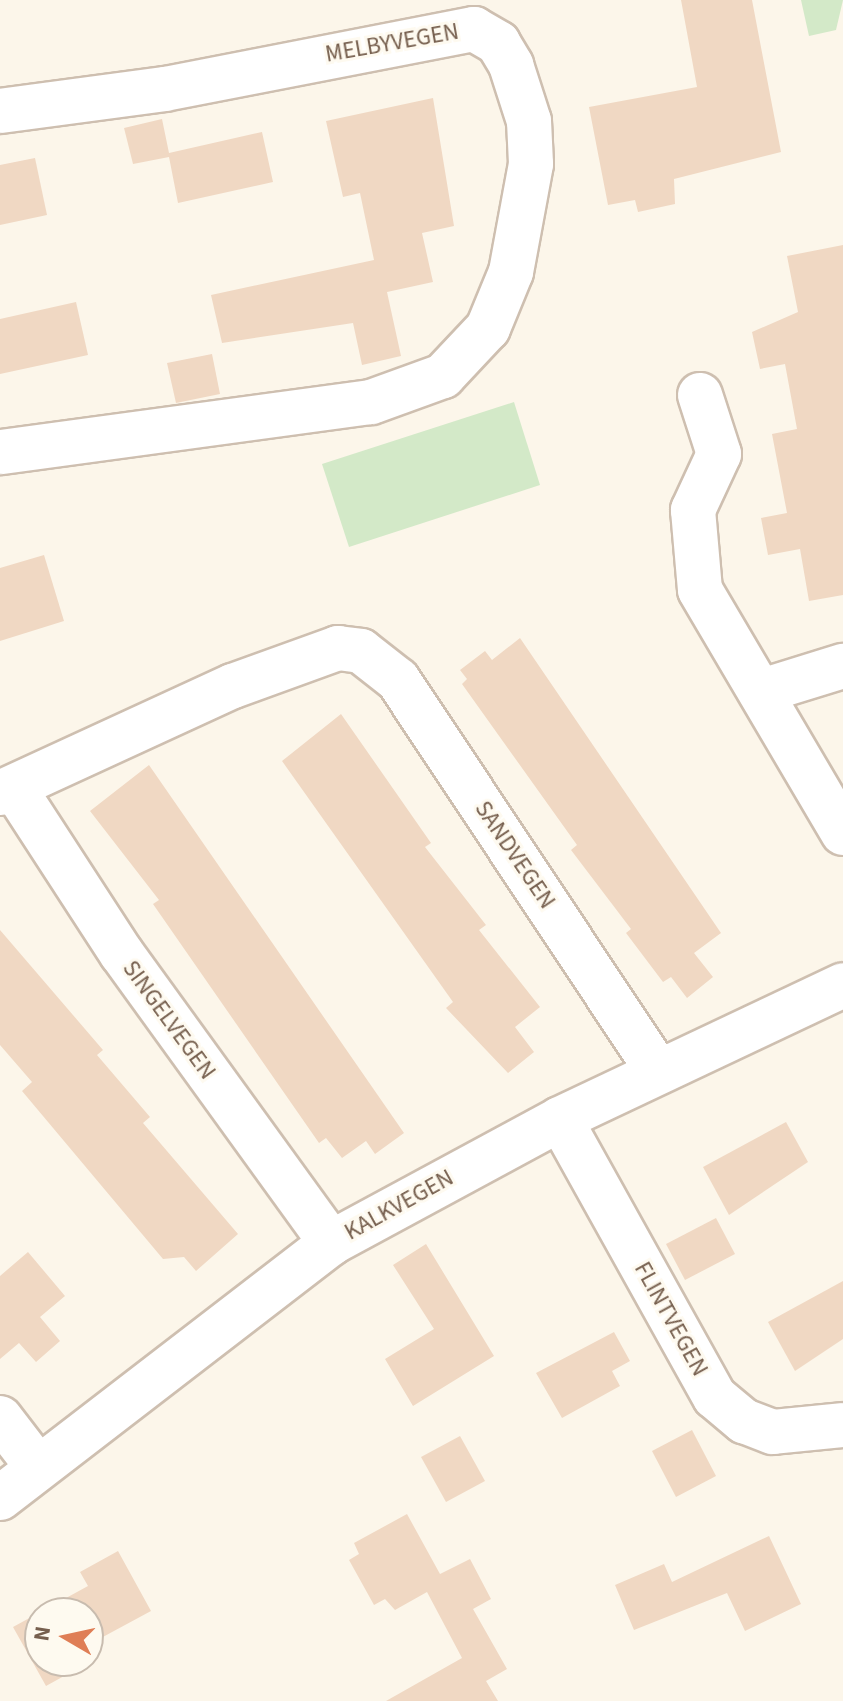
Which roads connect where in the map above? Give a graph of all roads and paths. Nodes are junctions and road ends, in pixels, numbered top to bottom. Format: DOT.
graph roads {
  1 [pos="0,111"];
  2 [pos="700,395"];
  3 [pos="0,452"];
  4 [pos="843,666"];
  5 [pos="762,691"];
  6 [pos="8,792"];
  7 [pos="843,833"];
  8 [pos="843,985"];
  9 [pos="658,1071"];
  10 [pos="560,1119"];
  11 [pos="331,1243"];
  12 [pos="0,1418"];
  13 [pos="843,1425"];
  14 [pos="37,1466"];
  15 [pos="0,1498"];
  1 -- 3 [label="street, MELBYVEGEN"];
  2 -- 5 [label="street"];
  4 -- 5 [label="street"];
  5 -- 7 [label="street"];
  6 -- 9 [label="street, SANDVEGEN"];
  6 -- 11 [label="street, SINGELVEGEN"];
  8 -- 9 [label="street, KALKVEGEN"];
  9 -- 10 [label="street, KALKVEGEN"];
  10 -- 11 [label="street, KALKVEGEN"];
  10 -- 13 [label="street, FLINTVEGEN"];
  11 -- 14 [label="street, KALKVEGEN"];
  12 -- 14 [label="street"];
  14 -- 15 [label="street, KALKVEGEN"];
}
